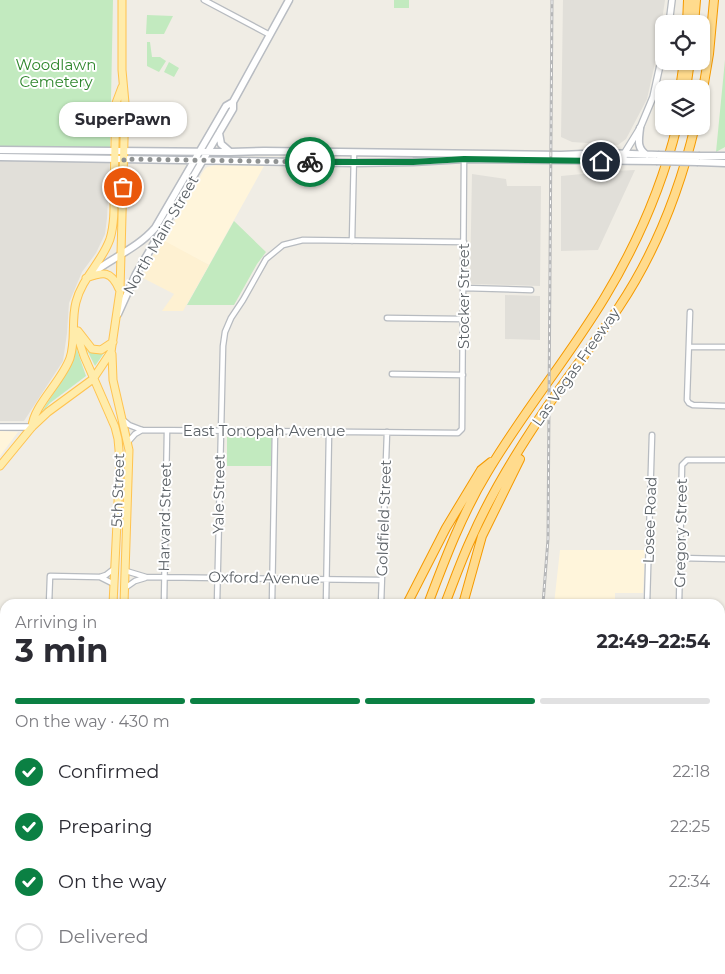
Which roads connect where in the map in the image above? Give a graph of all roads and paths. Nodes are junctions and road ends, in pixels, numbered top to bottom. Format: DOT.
graph roads {
  1 [pos="122,0"];
  2 [pos="204,0"];
  3 [pos="289,0"];
  4 [pos="672,0"];
  5 [pos="688,0"];
  6 [pos="696,0"];
  7 [pos="714,0"];
  8 [pos="670,15"];
  9 [pos="687,15"];
  10 [pos="695,15"];
  11 [pos="270,35"];
  12 [pos="659,70"];
  13 [pos="705,80"];
  14 [pos="122,84"];
  15 [pos="233,102"];
  16 [pos="640,128"];
  17 [pos="219,133"];
  18 [pos="674,135"];
  19 [pos="693,135"];
  20 [pos="0,150"];
  21 [pos="200,152"];
  22 [pos="209,152"];
  23 [pos="230,152"];
  24 [pos="413,154"];
  25 [pos="115,155"];
  26 [pos="124,155"];
  27 [pos="648,155"];
  28 [pos="725,156"];
  29 [pos="0,157"];
  30 [pos="623,157"];
  31 [pos="354,158"];
  32 [pos="656,158"];
  33 [pos="464,159"];
  34 [pos="699,159"];
  35 [pos="196,160"];
  36 [pos="204,160"];
  37 [pos="413,162"];
  38 [pos="725,163"];
  39 [pos="352,241"];
  40 [pos="464,242"];
  41 [pos="121,253"];
  42 [pos="86,278"];
  43 [pos="464,288"];
  44 [pos="531,290"];
  45 [pos="120,291"];
  46 [pos="690,312"];
  47 [pos="118,316"];
  48 [pos="386,318"];
  49 [pos="463,319"];
  50 [pos="74,325"];
  51 [pos="113,342"];
  52 [pos="688,347"];
  53 [pos="725,347"];
  54 [pos="392,374"];
  55 [pos="463,375"];
  56 [pos="93,378"];
  57 [pos="725,406"];
  58 [pos="123,420"];
  59 [pos="0,427"];
  60 [pos="32,427"];
  61 [pos="534,427"];
  62 [pos="142,430"];
  63 [pos="167,430"];
  64 [pos="221,431"];
  65 [pos="275,431"];
  66 [pos="461,431"];
  67 [pos="329,432"];
  68 [pos="386,432"];
  69 [pos="652,435"];
  70 [pos="128,442"];
  71 [pos="496,458"];
  72 [pos="725,460"];
  73 [pos="0,466"];
  74 [pos="117,508"];
  75 [pos="127,514"];
  76 [pos="680,558"];
  77 [pos="725,559"];
  78 [pos="115,568"];
  79 [pos="126,571"];
  80 [pos="100,577"];
  81 [pos="146,577"];
  82 [pos="164,578"];
  83 [pos="218,578"];
  84 [pos="272,578"];
  85 [pos="326,579"];
  86 [pos="381,580"];
  87 [pos="115,584"];
  88 [pos="125,588"];
  89 [pos="49,599"];
  90 [pos="114,599"];
  91 [pos="124,599"];
  92 [pos="164,599"];
  93 [pos="217,599"];
  94 [pos="272,599"];
  95 [pos="326,599"];
  96 [pos="381,599"];
  97 [pos="410,599"];
  98 [pos="430,599"];
  99 [pos="447,599"];
  100 [pos="464,599"];
  101 [pos="648,599"];
  102 [pos="679,599"];
  1 -- 14 [label="main road"];
  2 -- 11 [label="street"];
  3 -- 11 [label="main road, North Main Street"];
  4 -- 8 [label="street"];
  5 -- 9 [label="highway"];
  6 -- 10 [label="highway"];
  7 -- 13 [label="highway"];
  11 -- 15 [label="main road, North Main Street"];
  12 -- 16 [label="street"];
  14 -- 25 [label="main road"];
  14 -- 26 [label="main road"];
  15 -- 17 [label="main road, North Main Street"];
  15 -- 21 [label="main road, North Main Street"];
  16 -- 27 [label="main road"];
  16 -- 30 [label="street"];
  17 -- 22 [label="main road, North Main Street"];
  17 -- 23 [label="main road"];
  18 -- 71 [label="highway, Las Vegas Freeway"];
  19 -- 61 [label="highway, Las Vegas Freeway"];
  20 -- 25 [label="main road"];
  21 -- 22 [label="main road"];
  21 -- 26 [label="main road"];
  21 -- 35 [label="main road, North Main Street"];
  22 -- 23 [label="main road"];
  22 -- 36 [label="main road, North Main Street"];
  23 -- 31 [label="main road"];
  24 -- 30 [label="main road"];
  24 -- 31 [label="main road"];
  24 -- 37 [label="main road"];
  25 -- 26 [label="main road"];
  25 -- 29 [label="main road"];
  25 -- 42 [label="main road"];
  26 -- 35 [label="main road"];
  26 -- 41 [label="main road"];
  27 -- 30 [label="main road"];
  27 -- 32 [label="main road"];
  28 -- 34 [label="main road"];
  30 -- 32 [label="main road"];
  30 -- 33 [label="main road"];
  31 -- 36 [label="main road"];
  31 -- 37 [label="main road"];
  31 -- 39 [label="street"];
  32 -- 34 [label="main road, bridge"];
  33 -- 37 [label="main road"];
  33 -- 40 [label="street, Stocker Street"];
  34 -- 38 [label="main road"];
  35 -- 36 [label="main road"];
  35 -- 41 [label="main road, North Main Street"];
  36 -- 47 [label="main road, North Main Street"];
  39 -- 40 [label="street"];
  39 -- 64 [label="street, Yale Street"];
  40 -- 43 [label="street, Stocker Street"];
  41 -- 42 [label="main road, North Main Street"];
  41 -- 45 [label="main road"];
  42 -- 45 [label="main road"];
  42 -- 50 [label="main road"];
  43 -- 44 [label="street"];
  43 -- 49 [label="street, Stocker Street"];
  45 -- 47 [label="main road"];
  46 -- 52 [label="street"];
  47 -- 51 [label="main road"];
  48 -- 49 [label="street"];
  49 -- 55 [label="street, Stocker Street"];
  50 -- 51 [label="main road"];
  50 -- 56 [label="main road, 5th Street"];
  50 -- 60 [label="main road"];
  51 -- 56 [label="main road"];
  51 -- 58 [label="main road, 5th Street"];
  52 -- 53 [label="street"];
  52 -- 57 [label="street"];
  54 -- 55 [label="street"];
  55 -- 66 [label="street, Stocker Street"];
  56 -- 60 [label="main road"];
  56 -- 74 [label="main road, 5th Street"];
  58 -- 62 [label="street, East Tonopah Avenue"];
  58 -- 70 [label="main road, 5th Street"];
  59 -- 60 [label="street"];
  60 -- 73 [label="main road"];
  61 -- 99 [label="highway, Las Vegas Freeway"];
  61 -- 100 [label="highway"];
  62 -- 63 [label="street, East Tonopah Avenue"];
  62 -- 70 [label="street"];
  63 -- 64 [label="street, East Tonopah Avenue"];
  63 -- 82 [label="street, Harvard Street"];
  64 -- 65 [label="street, East Tonopah Avenue"];
  64 -- 83 [label="street, Yale Street"];
  65 -- 67 [label="street, East Tonopah Avenue"];
  65 -- 84 [label="street"];
  66 -- 68 [label="street, East Tonopah Avenue"];
  67 -- 68 [label="street, East Tonopah Avenue"];
  67 -- 85 [label="street"];
  68 -- 86 [label="street, Goldfield Street"];
  69 -- 101 [label="street, Losee Road"];
  70 -- 75 [label="main road, 5th Street"];
  71 -- 97 [label="highway"];
  71 -- 98 [label="highway, Las Vegas Freeway"];
  72 -- 76 [label="street, Gregory Street"];
  74 -- 75 [label="main road"];
  74 -- 78 [label="main road, 5th Street"];
  75 -- 79 [label="main road, 5th Street"];
  76 -- 77 [label="street"];
  76 -- 102 [label="street, Gregory Street"];
  78 -- 80 [label="street"];
  78 -- 87 [label="main road, 5th Street"];
  79 -- 81 [label="street, Oxford Avenue"];
  79 -- 88 [label="main road, 5th Street"];
  80 -- 87 [label="street"];
  80 -- 89 [label="street"];
  81 -- 82 [label="street, Oxford Avenue"];
  81 -- 88 [label="street"];
  82 -- 83 [label="street, Oxford Avenue"];
  82 -- 92 [label="street, Harvard Street"];
  83 -- 84 [label="street, Oxford Avenue"];
  83 -- 93 [label="street, Yale Street"];
  84 -- 85 [label="street, Oxford Avenue"];
  84 -- 94 [label="street"];
  85 -- 86 [label="street, Oxford Avenue"];
  85 -- 95 [label="street"];
  86 -- 96 [label="street, Goldfield Street"];
  87 -- 90 [label="main road, 5th Street"];
  88 -- 91 [label="main road, 5th Street"];
}
